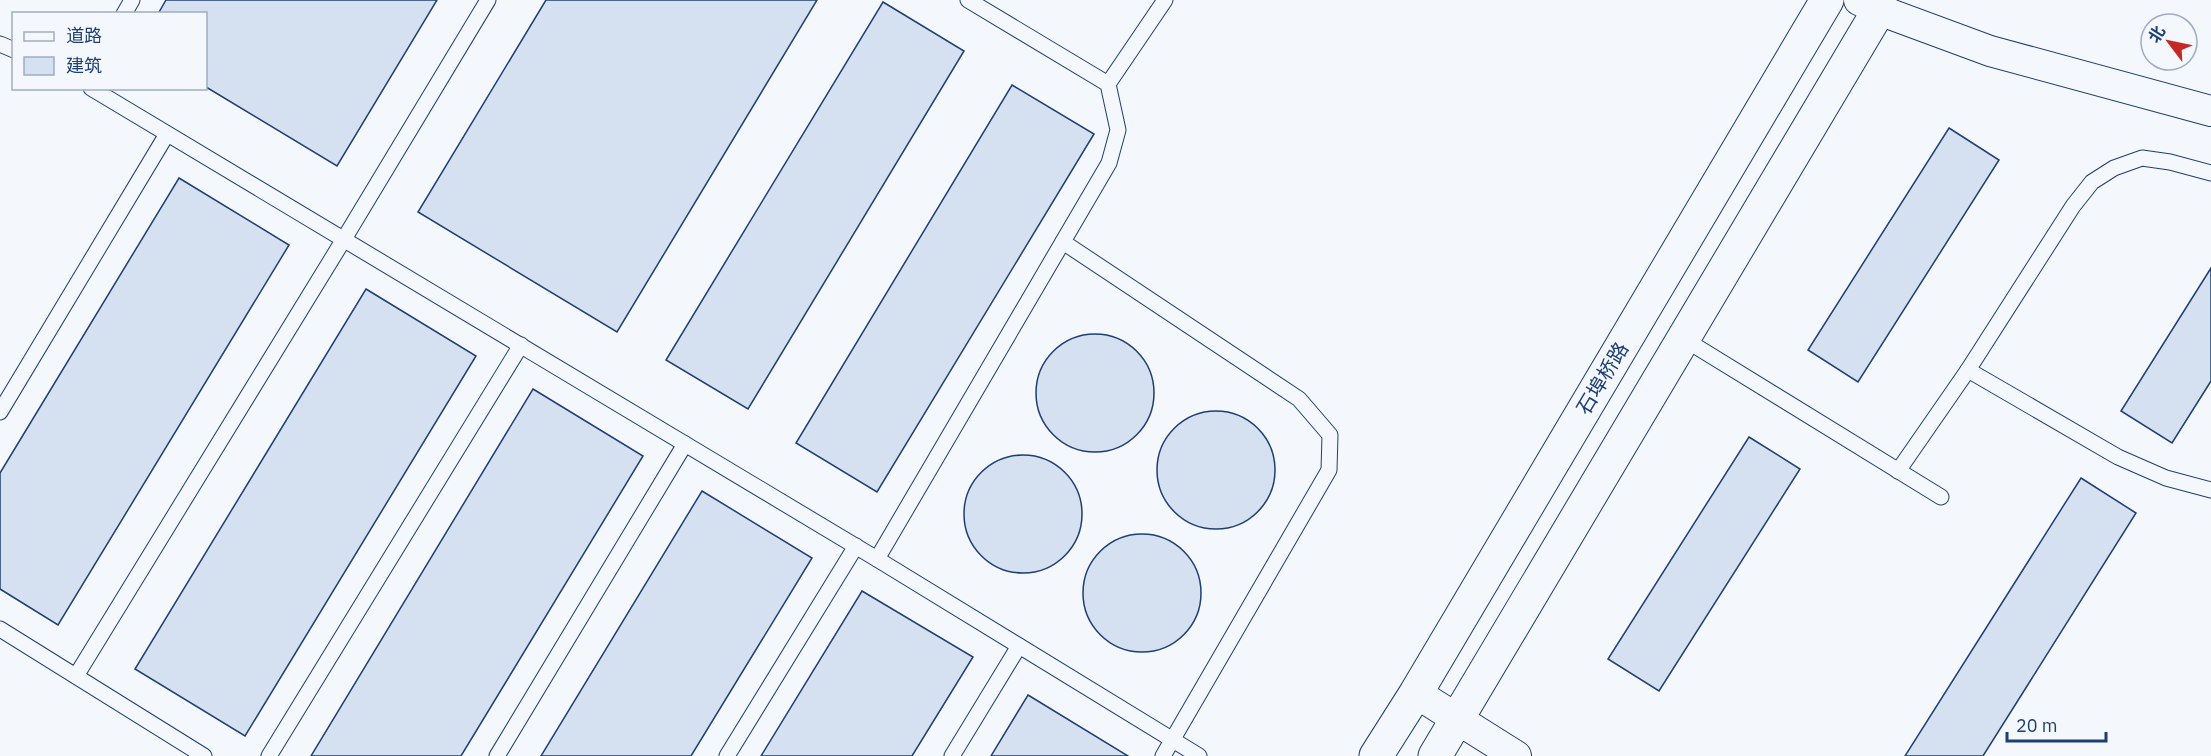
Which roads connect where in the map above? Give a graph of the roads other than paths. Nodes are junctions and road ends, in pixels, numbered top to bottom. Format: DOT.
graph roads {
  1 [pos="488,0"];
  2 [pos="968,0"];
  3 [pos="1164,0"];
  4 [pos="1827,0"];
  5 [pos="1873,3"];
  6 [pos="1108,84"];
  7 [pos="94,90"];
  8 [pos="2211,111"];
  9 [pos="166,134"];
  10 [pos="2211,173"];
  11 [pos="344,240"];
  12 [pos="1063,242"];
  13 [pos="1684,339"];
  14 [pos="520,345"];
  15 [pos="1968,370"];
  16 [pos="0,412"];
  17 [pos="685,444"];
  18 [pos="1898,471"];
  19 [pos="2211,490"];
  20 [pos="1941,497"];
  21 [pos="856,546"];
  22 [pos="877,559"];
  23 [pos="0,629"];
  24 [pos="1019,646"];
  25 [pos="76,676"];
  26 [pos="1416,693"];
  27 [pos="1458,720"];
  28 [pos="1173,739"];
  29 [pos="204,756"];
  30 [pos="270,756"];
  31 [pos="497,756"];
  32 [pos="727,756"];
  33 [pos="952,756"];
  34 [pos="1163,756"];
  35 [pos="1199,756"];
  36 [pos="1376,756"];
  37 [pos="1435,756"];
  38 [pos="1516,756"];
  1 -- 11 [label="lane"];
  2 -- 6 [label="lane"];
  3 -- 6 [label="lane"];
  4 -- 26 [label="street, 石埠桥路"];
  5 -- 8 [label="street"];
  5 -- 13 [label="street"];
  6 -- 12 [label="lane"];
  7 -- 9 [label="lane"];
  9 -- 11 [label="lane"];
  9 -- 16 [label="lane"];
  10 -- 15 [label="lane"];
  11 -- 14 [label="lane"];
  11 -- 25 [label="lane"];
  12 -- 22 [label="lane"];
  12 -- 28 [label="lane"];
  13 -- 18 [label="lane"];
  13 -- 27 [label="street"];
  14 -- 17 [label="lane"];
  14 -- 30 [label="lane"];
  15 -- 18 [label="lane"];
  15 -- 19 [label="lane"];
  17 -- 21 [label="lane"];
  17 -- 31 [label="lane"];
  18 -- 20 [label="lane"];
  21 -- 22 [label="lane"];
  21 -- 32 [label="lane"];
  22 -- 24 [label="lane"];
  23 -- 25 [label="lane"];
  24 -- 28 [label="lane"];
  24 -- 33 [label="lane"];
  25 -- 29 [label="lane"];
  26 -- 27 [label="street"];
  26 -- 36 [label="street, 石埠桥路"];
  27 -- 37 [label="street"];
  27 -- 38 [label="street"];
  28 -- 34 [label="lane"];
  28 -- 35 [label="lane"];
}
